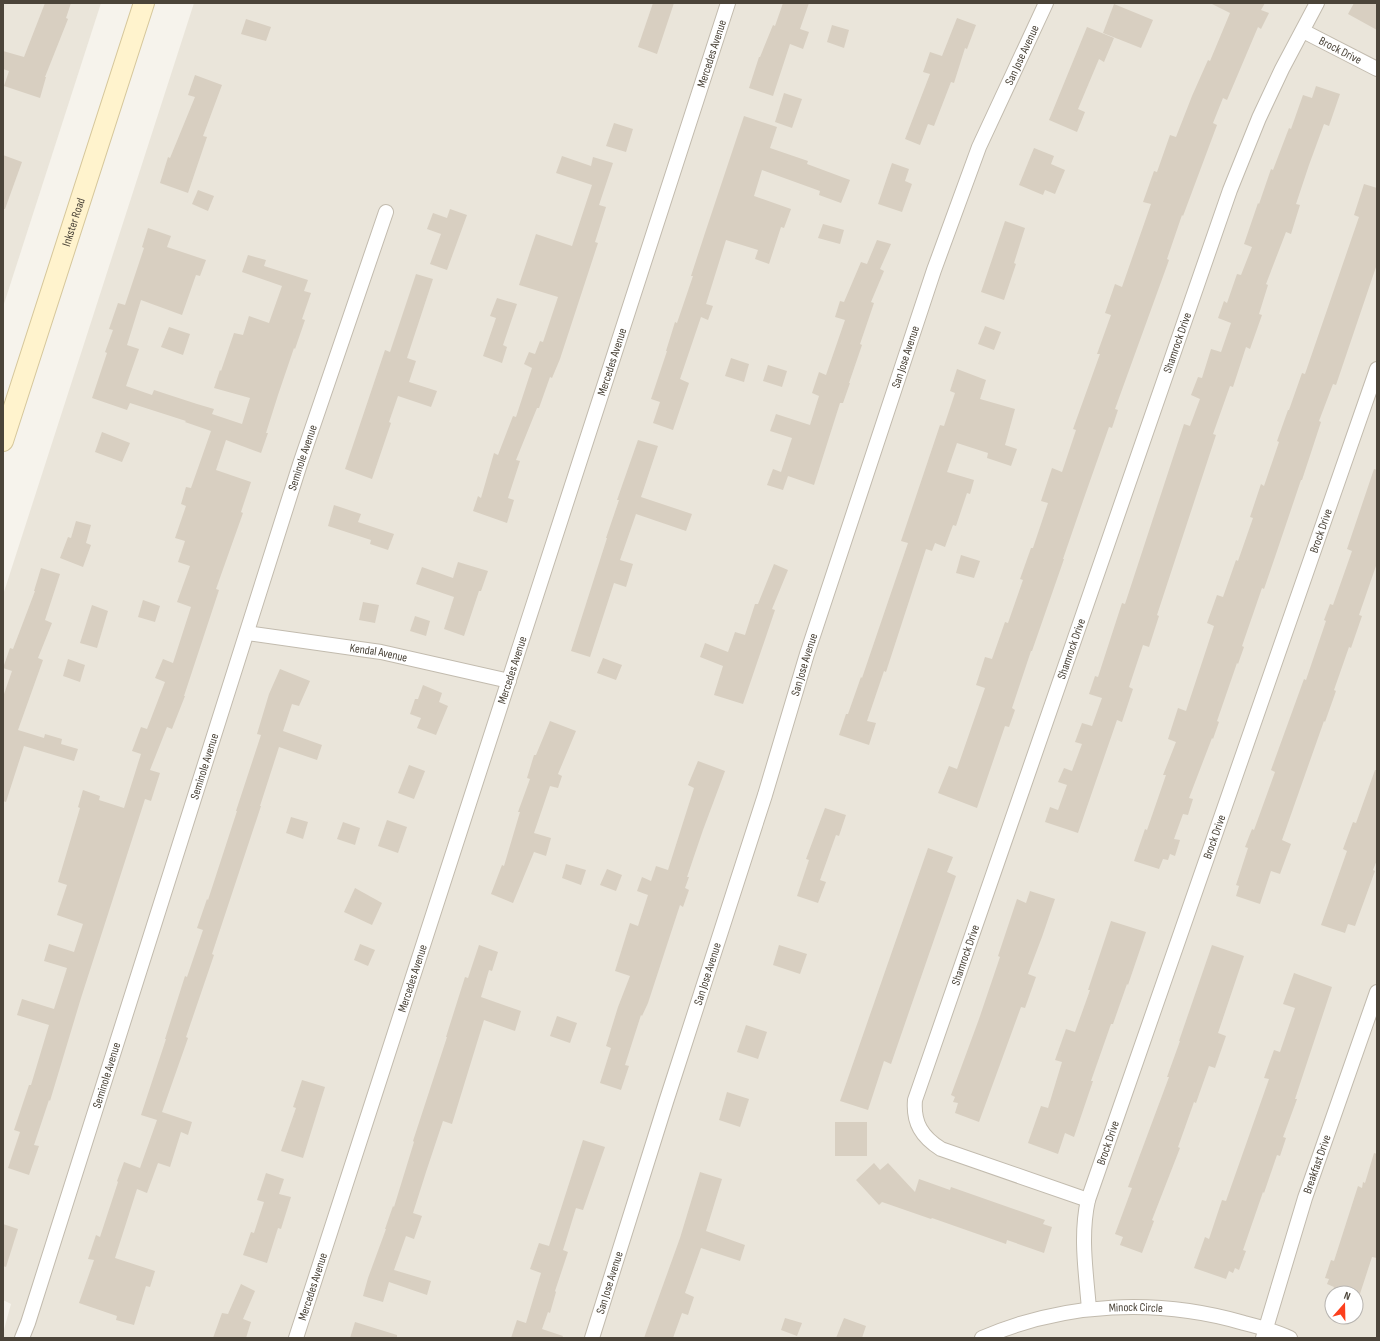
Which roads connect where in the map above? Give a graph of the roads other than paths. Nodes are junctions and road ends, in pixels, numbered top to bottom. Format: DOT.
graph roads {
  1 [pos="144,3"];
  2 [pos="728,3"];
  3 [pos="1046,3"];
  4 [pos="1317,3"];
  5 [pos="1303,31"];
  6 [pos="1377,69"];
  7 [pos="386,212"];
  8 [pos="1377,369"];
  9 [pos="3,441"];
  10 [pos="246,633"];
  11 [pos="510,681"];
  12 [pos="1377,992"];
  13 [pos="1088,1200"];
  14 [pos="1089,1309"];
  15 [pos="28,1323"];
  16 [pos="1264,1333"];
  17 [pos="22,1338"];
  18 [pos="29,1338"];
  19 [pos="296,1338"];
  20 [pos="592,1338"];
  21 [pos="982,1338"];
  22 [pos="1290,1338"];
  1 -- 9 [label="main road, Inkster Road"];
  2 -- 11 [label="street, Mercedes Avenue"];
  3 -- 20 [label="street, San Jose Avenue"];
  4 -- 5 [label="street, Shamrock Drive"];
  5 -- 6 [label="street, Brock Drive"];
  5 -- 13 [label="street, Shamrock Drive"];
  7 -- 10 [label="street, Seminole Avenue"];
  8 -- 13 [label="street, Brock Drive"];
  10 -- 11 [label="street, Kendal Avenue"];
  10 -- 15 [label="street, Seminole Avenue"];
  11 -- 19 [label="street, Mercedes Avenue"];
  12 -- 16 [label="street, Breakfast Drive"];
  13 -- 14 [label="street, Brock Drive"];
  14 -- 16 [label="street, Minock Circle"];
  14 -- 21 [label="street, Minock Circle"];
  15 -- 17 [label="street, Seminole Avenue"];
  15 -- 18 [label="street"];
  16 -- 22 [label="street, Minock Circle"];
}
